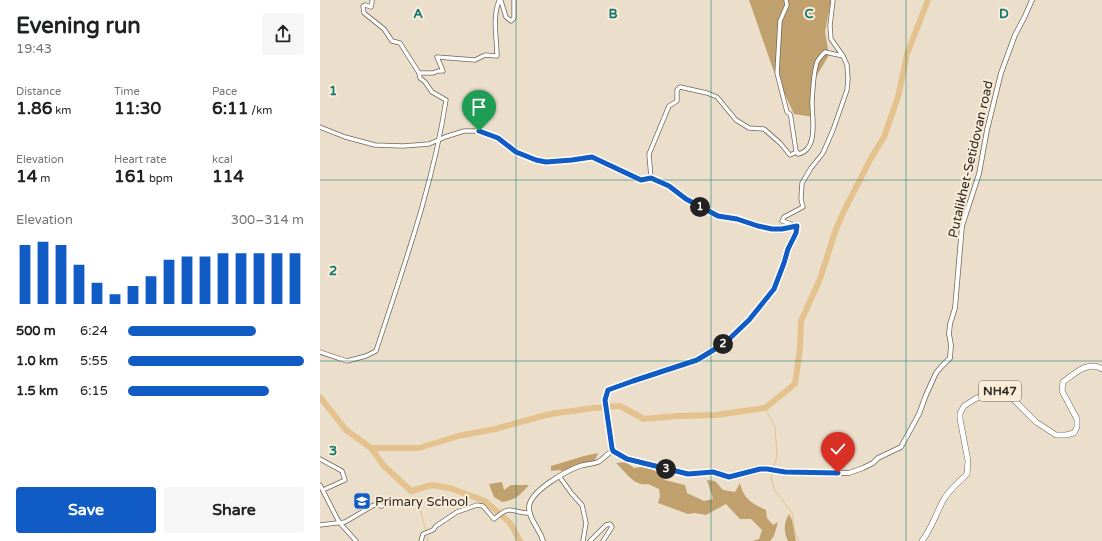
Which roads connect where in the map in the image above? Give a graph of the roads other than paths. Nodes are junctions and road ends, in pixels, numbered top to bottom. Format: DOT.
graph roads {
  1 [pos="372,0"];
  2 [pos="514,0"];
  3 [pos="786,0"];
  4 [pos="833,0"];
  5 [pos="1032,0"];
  6 [pos="843,56"];
  7 [pos="419,73"];
  8 [pos="320,127"];
  9 [pos="440,138"];
  10 [pos="797,152"];
  11 [pos="651,178"];
  12 [pos="797,226"];
  13 [pos="320,352"];
  14 [pos="1102,369"];
  15 [pos="613,450"];
  16 [pos="320,459"];
  17 [pos="559,476"];
  18 [pos="320,485"];
  19 [pos="323,490"];
  20 [pos="382,506"];
  21 [pos="530,513"];
  22 [pos="339,522"];
  23 [pos="320,525"];
  24 [pos="356,541"];
  25 [pos="421,541"];
  26 [pos="543,541"];
  27 [pos="583,541"];
  28 [pos="590,541"];
  29 [pos="603,541"];
  30 [pos="922,541"];
  1 -- 7 [label="street"];
  2 -- 7 [label="street"];
  3 -- 10 [label="street"];
  4 -- 6 [label="street"];
  5 -- 15 [label="main road, Putalikhet-Setidovan road"];
  6 -- 10 [label="street"];
  6 -- 12 [label="street"];
  7 -- 9 [label="street"];
  8 -- 9 [label="street"];
  9 -- 11 [label="street"];
  9 -- 13 [label="street"];
  10 -- 11 [label="street"];
  11 -- 12 [label="street"];
  12 -- 15 [label="street"];
  14 -- 30 [label="highway, NH47"];
  15 -- 17 [label="main road"];
  16 -- 19 [label="street"];
  17 -- 21 [label="main road"];
  17 -- 27 [label="street"];
  18 -- 19 [label="street"];
  19 -- 22 [label="street"];
  20 -- 22 [label="street"];
  21 -- 25 [label="street"];
  21 -- 26 [label="main road"];
  22 -- 23 [label="street"];
  22 -- 24 [label="street"];
  28 -- 29 [label="street"];
}
